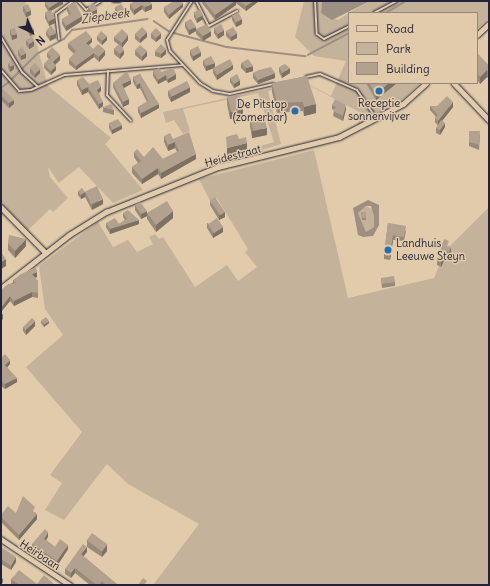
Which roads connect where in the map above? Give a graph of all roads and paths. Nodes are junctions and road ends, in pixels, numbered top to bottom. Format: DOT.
graph roads {
  1 [pos="73,1"];
  2 [pos="78,1"];
  3 [pos="101,1"];
  4 [pos="113,1"];
  5 [pos="120,1"];
  6 [pos="192,1"];
  7 [pos="196,1"];
  8 [pos="315,1"];
  9 [pos="397,1"];
  10 [pos="237,11"];
  11 [pos="376,12"];
  12 [pos="489,24"];
  13 [pos="348,27"];
  14 [pos="478,34"];
  15 [pos="1,37"];
  16 [pos="60,39"];
  17 [pos="183,65"];
  18 [pos="1,70"];
  19 [pos="108,71"];
  20 [pos="301,78"];
  21 [pos="281,83"];
  22 [pos="425,84"];
  23 [pos="455,84"];
  24 [pos="38,87"];
  25 [pos="377,120"];
  26 [pos="489,120"];
  27 [pos="131,121"];
  28 [pos="1,207"];
  29 [pos="46,253"];
  30 [pos="1,288"];
  31 [pos="1,539"];
  32 [pos="70,585"];
  1 -- 16 [label="lane"];
  2 -- 3 [label="lane"];
  4 -- 5 [label="lane"];
  6 -- 17 [label="lane"];
  7 -- 10 [label="lane"];
  8 -- 13 [label="lane"];
  9 -- 11 [label="lane"];
  12 -- 14 [label="street"];
  15 -- 24 [label="lane"];
  17 -- 19 [label="lane"];
  17 -- 21 [label="lane"];
  18 -- 24 [label="lane"];
  19 -- 24 [label="lane"];
  19 -- 27 [label="lane"];
  20 -- 25 [label="lane"];
  22 -- 25 [label="street, Heidestraat"];
  23 -- 26 [label="street"];
  25 -- 29 [label="street, Heidestraat"];
  28 -- 29 [label="street"];
  29 -- 30 [label="street, Heidestraat"];
  31 -- 32 [label="street, Heirbaan"];
}
